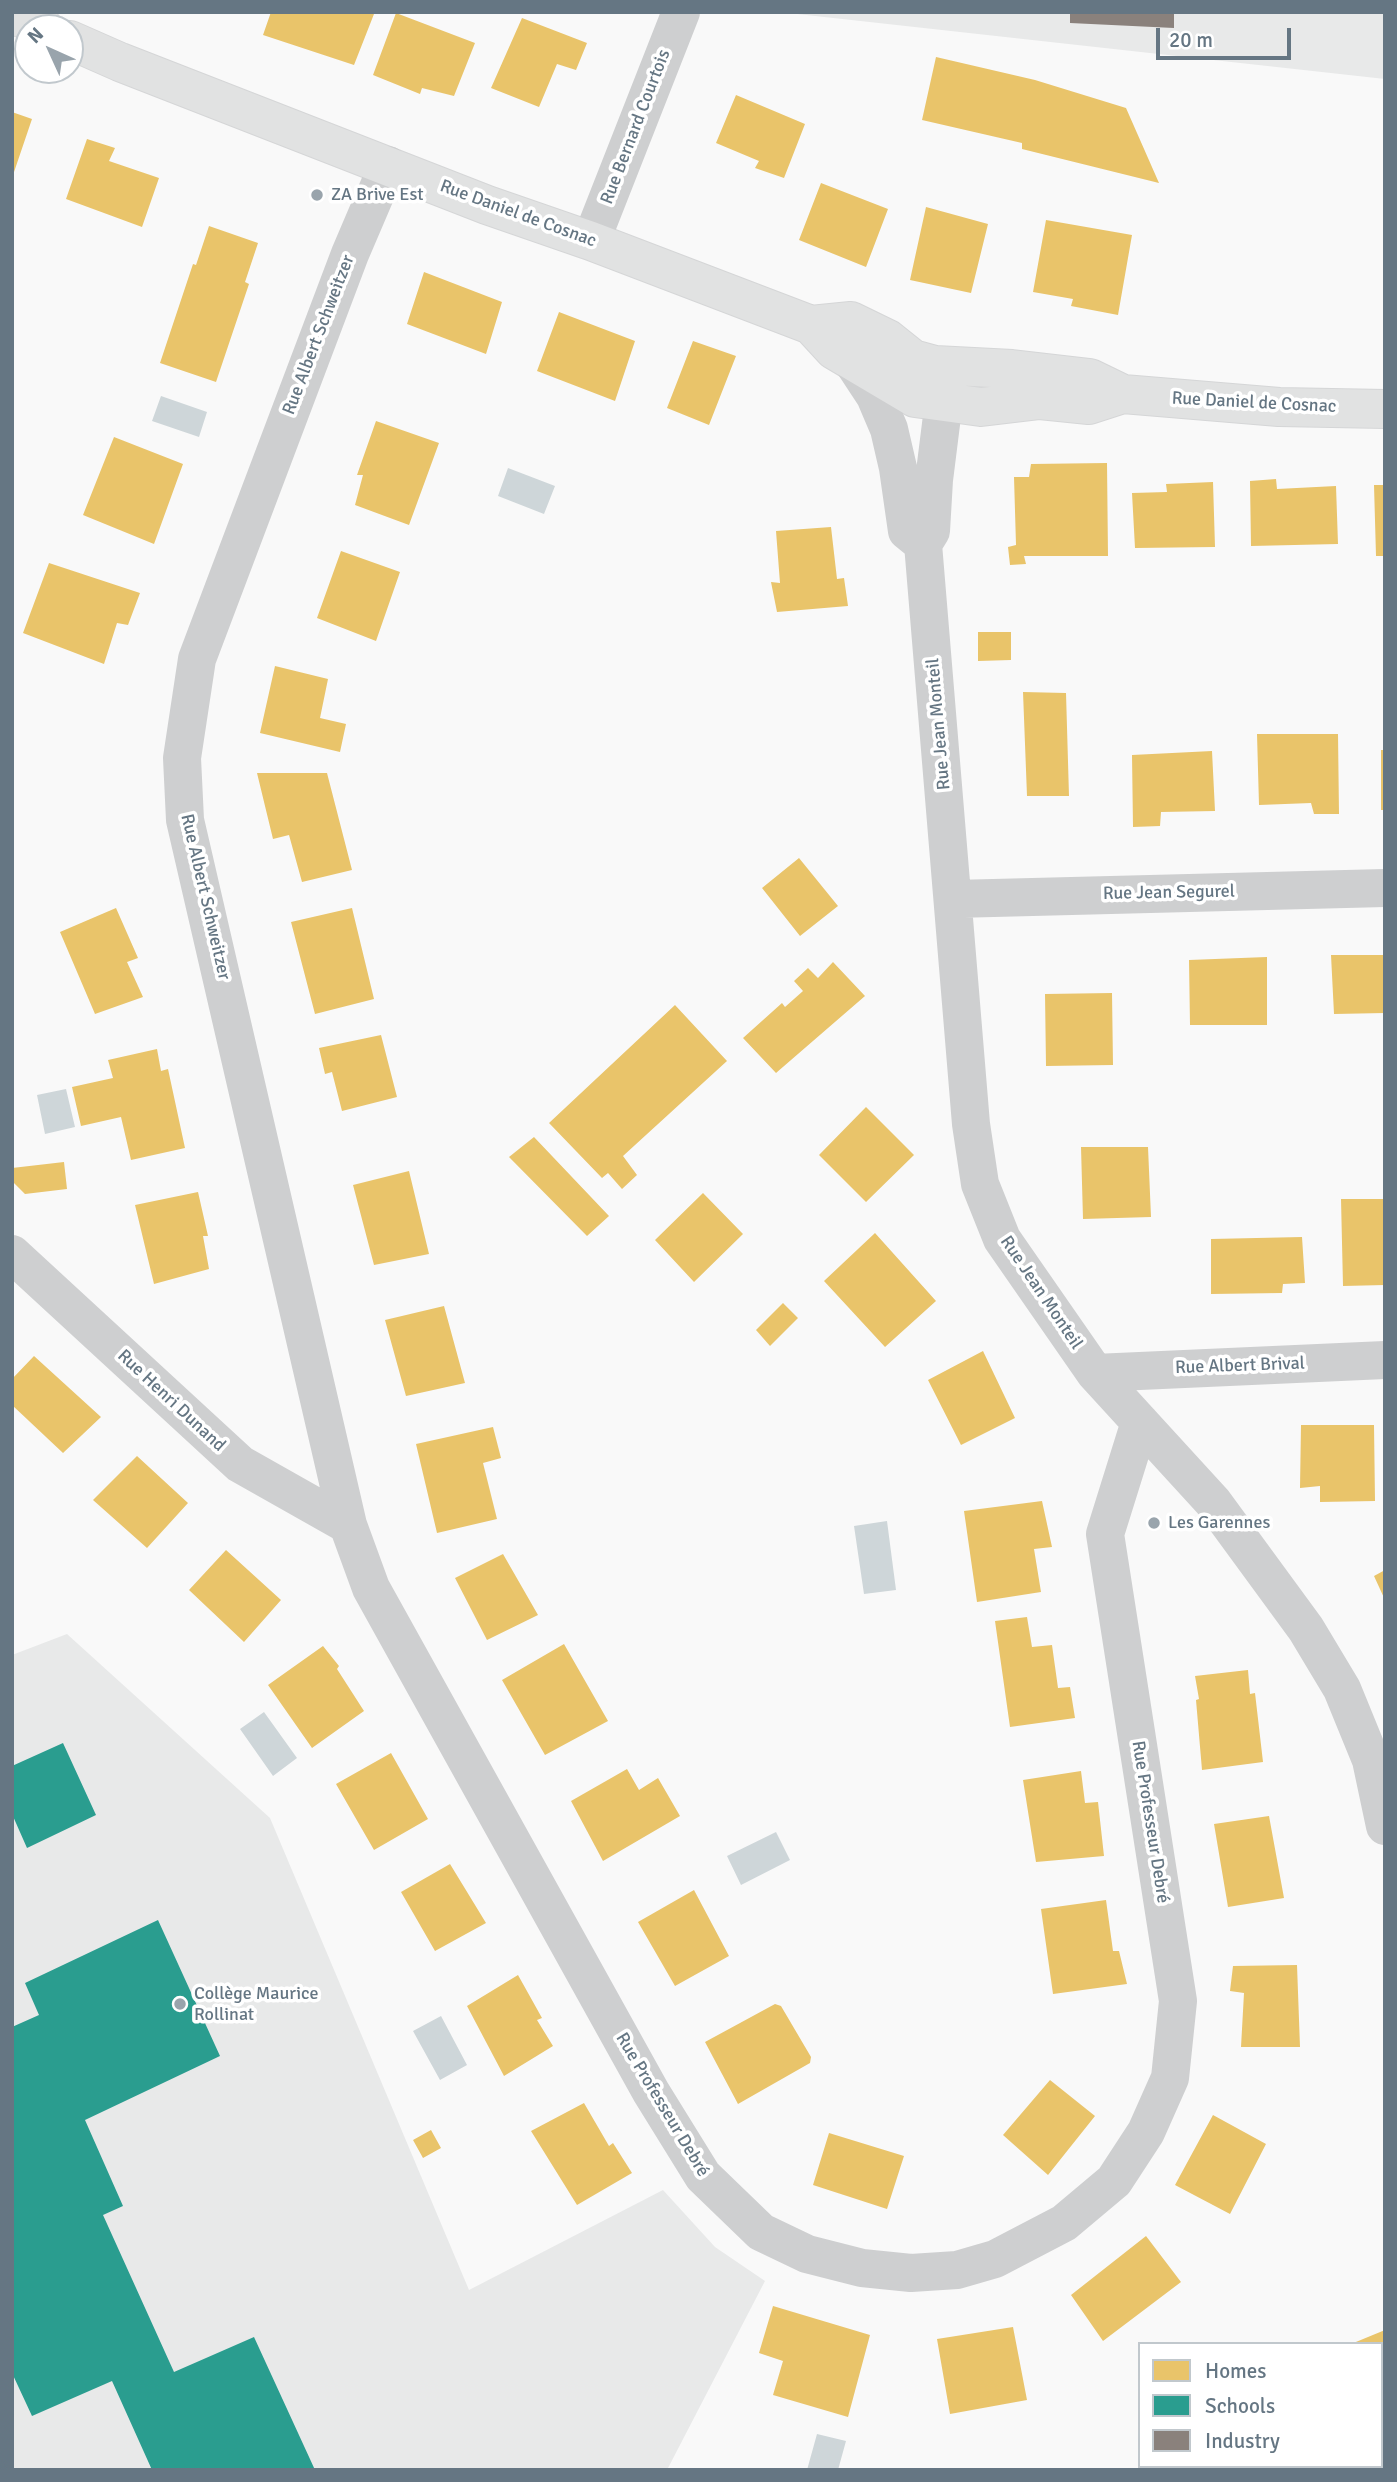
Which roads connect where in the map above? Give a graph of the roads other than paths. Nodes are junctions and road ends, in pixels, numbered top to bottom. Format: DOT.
graph roads {
  1 [pos="681,12"];
  2 [pos="84,46"];
  3 [pos="388,165"];
  4 [pos="591,241"];
  5 [pos="810,325"];
  6 [pos="850,358"];
  7 [pos="946,384"];
  8 [pos="1385,409"];
  9 [pos="923,544"];
  10 [pos="1385,888"];
  11 [pos="954,899"];
  12 [pos="12,1254"];
  13 [pos="1385,1360"];
  14 [pos="1095,1373"];
  15 [pos="1140,1422"];
  16 [pos="348,1525"];
  17 [pos="1385,1826"];
  1 -- 4 [label="street, Rue Bernard Courtois"];
  2 -- 3 [label="street, Rue Daniel de Cosnac"];
  3 -- 4 [label="street, Rue Daniel de Cosnac"];
  3 -- 16 [label="street, Rue Albert Schweitzer"];
  4 -- 5 [label="street, Rue Daniel de Cosnac"];
  5 -- 6 [label="street, Rue Daniel de Cosnac"];
  5 -- 7 [label="street, Rue Daniel de Cosnac"];
  6 -- 7 [label="street, Rue Daniel de Cosnac"];
  6 -- 9 [label="street, Rue Jean Monteil"];
  7 -- 8 [label="street, Rue Daniel de Cosnac"];
  7 -- 9 [label="street, Rue Jean Monteil"];
  9 -- 11 [label="street, Rue Jean Monteil"];
  10 -- 11 [label="street, Rue Jean Segurel"];
  11 -- 14 [label="street, Rue Jean Monteil"];
  12 -- 16 [label="street, Rue Henri Dunand"];
  13 -- 14 [label="street, Rue Albert Brival"];
  14 -- 15 [label="street, Rue Jean Monteil"];
  15 -- 16 [label="street, Rue Professeur Debré"];
  15 -- 17 [label="street, Rue Jean Monteil"];
}
